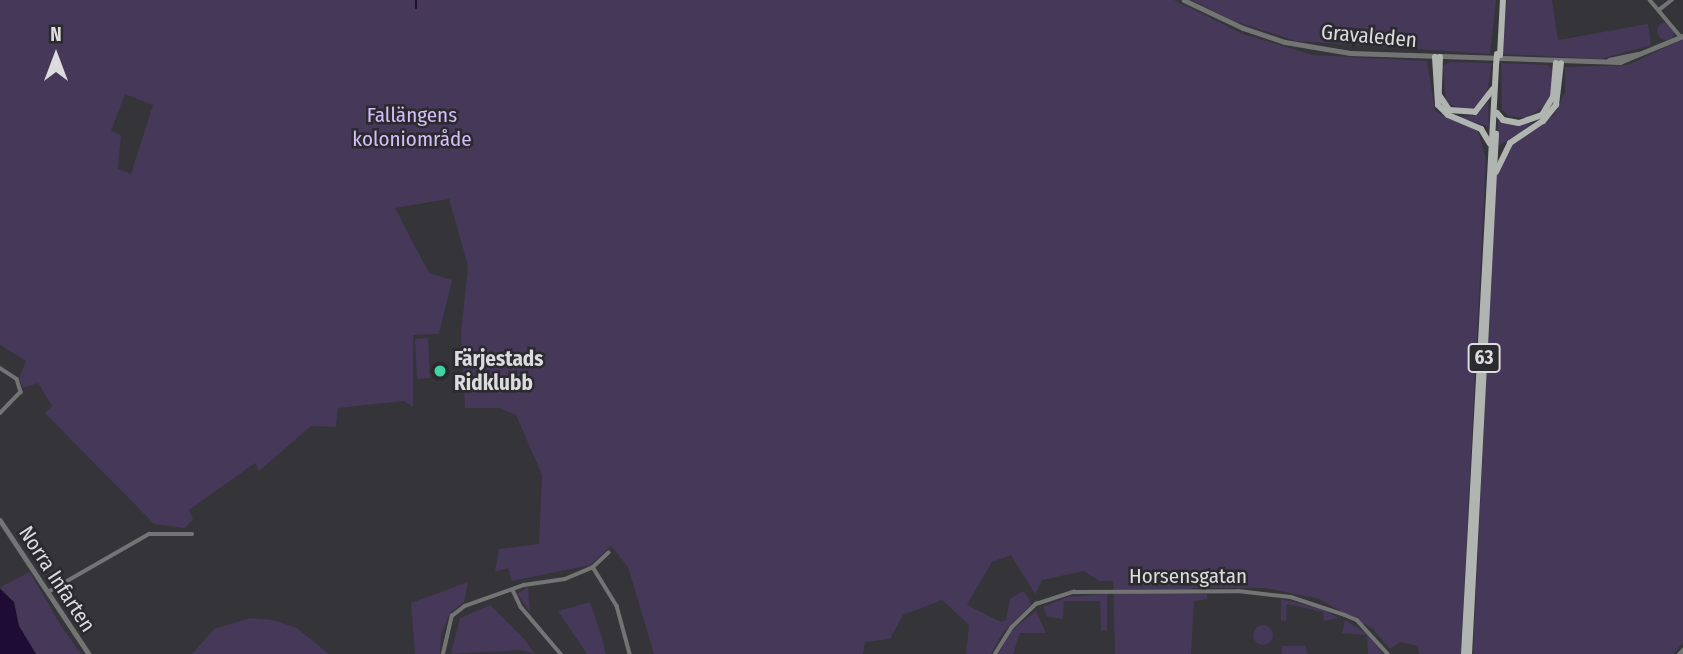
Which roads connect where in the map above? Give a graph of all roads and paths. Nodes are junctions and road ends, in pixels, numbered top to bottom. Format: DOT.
graph roads {
  1 [pos="1184,0"];
  2 [pos="1502,0"];
  3 [pos="1650,0"];
  4 [pos="1672,0"];
  5 [pos="1659,10"];
  6 [pos="1682,37"];
  7 [pos="1437,57"];
  8 [pos="1558,63"];
  9 [pos="1498,66"];
  10 [pos="1495,84"];
  11 [pos="1497,113"];
  12 [pos="1491,147"];
  13 [pos="1493,181"];
  14 [pos="0,368"];
  15 [pos="0,414"];
  16 [pos="0,520"];
  17 [pos="192,534"];
  18 [pos="608,553"];
  19 [pos="593,567"];
  20 [pos="513,590"];
  21 [pos="48,592"];
  22 [pos="1683,650"];
  23 [pos="89,654"];
  24 [pos="443,654"];
  25 [pos="561,654"];
  26 [pos="630,654"];
  27 [pos="995,654"];
  28 [pos="1388,654"];
  29 [pos="1466,654"];
  30 [pos="1679,654"];
  1 -- 7 [label="street, Gravaleden"];
  2 -- 9 [label="main road, 63, bridge"];
  3 -- 5 [label="street"];
  4 -- 5 [label="street"];
  5 -- 6 [label="street"];
  6 -- 8 [label="street, Gravaleden"];
  7 -- 8 [label="street, Gravaleden"];
  7 -- 10 [label="main road"];
  7 -- 12 [label="main road"];
  8 -- 11 [label="main road"];
  8 -- 13 [label="main road"];
  9 -- 10 [label="main road, 63"];
  9 -- 11 [label="main road, 63"];
  10 -- 12 [label="main road, 63"];
  11 -- 13 [label="main road, 63"];
  12 -- 29 [label="main road, 63"];
  13 -- 29 [label="main road, 63"];
  14 -- 15 [label="street"];
  16 -- 21 [label="street, Norra Infarten"];
  17 -- 21 [label="street"];
  18 -- 19 [label="street"];
  19 -- 20 [label="street"];
  19 -- 26 [label="street"];
  20 -- 24 [label="street"];
  20 -- 25 [label="street"];
  21 -- 23 [label="street, Norra Infarten"];
  22 -- 30 [label="street"];
  27 -- 28 [label="street, Horsensgatan"];
}
